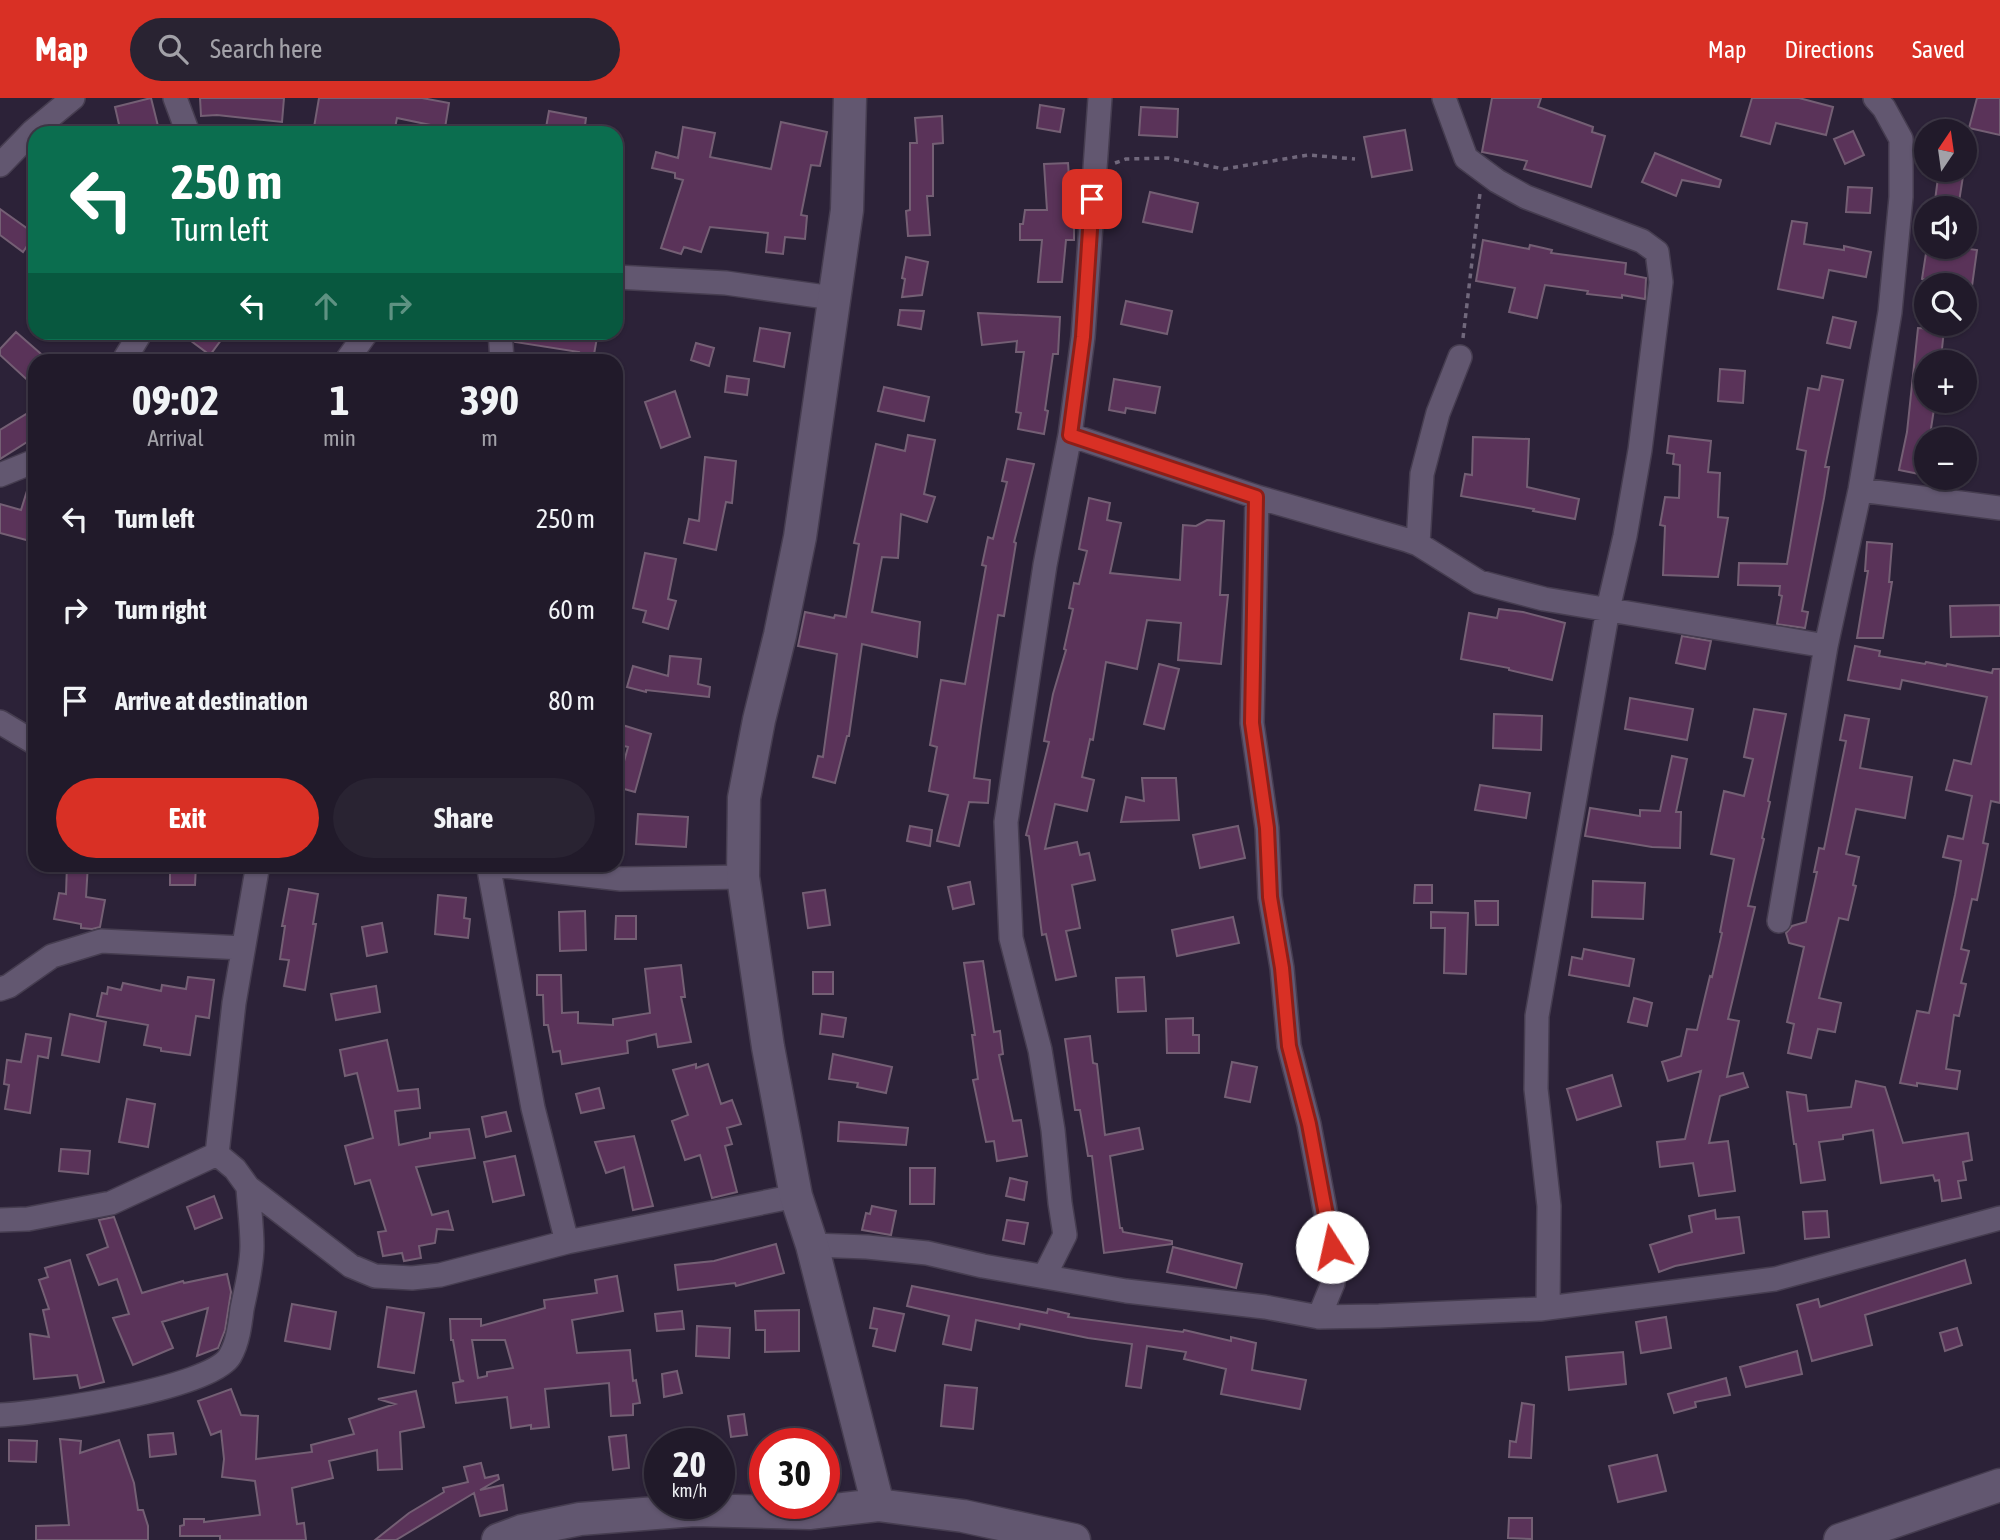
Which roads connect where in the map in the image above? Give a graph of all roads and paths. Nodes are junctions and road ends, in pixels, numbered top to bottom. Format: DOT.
graph roads {
  1 [pos="73,98"];
  2 [pos="175,98"];
  3 [pos="850,98"];
  4 [pos="1100,98"];
  5 [pos="1444,98"];
  6 [pos="1875,98"];
  7 [pos="39,126"];
  8 [pos="185,126"];
  9 [pos="28,136"];
  10 [pos="1355,159"];
  11 [pos="0,165"];
  12 [pos="1482,170"];
  13 [pos="1094,171"];
  14 [pos="623,277"];
  15 [pos="833,298"];
  16 [pos="1460,357"];
  17 [pos="1070,435"];
  18 [pos="28,464"];
  19 [pos="0,475"];
  20 [pos="1860,489"];
  21 [pos="1256,497"];
  22 [pos="2000,508"];
  23 [pos="1418,544"];
  24 [pos="1608,609"];
  25 [pos="1826,646"];
  26 [pos="0,722"];
  27 [pos="28,739"];
  28 [pos="257,872"];
  29 [pos="488,872"];
  30 [pos="554,872"];
  31 [pos="743,877"];
  32 [pos="1779,921"];
  33 [pos="243,948"];
  34 [pos="0,989"];
  35 [pos="218,1154"];
  36 [pos="248,1187"];
  37 [pos="796,1196"];
  38 [pos="2000,1218"];
  39 [pos="0,1220"];
  40 [pos="567,1242"];
  41 [pos="812,1245"];
  42 [pos="1045,1275"];
  43 [pos="1548,1306"];
  44 [pos="1320,1317"];
  45 [pos="0,1415"];
  46 [pos="2000,1485"];
  47 [pos="878,1505"];
  48 [pos="498,1540"];
  49 [pos="1074,1540"];
  50 [pos="1840,1540"];
  1 -- 7 [label="street"];
  2 -- 8 [label="street"];
  3 -- 15 [label="street"];
  4 -- 13 [label="street"];
  5 -- 12 [label="street"];
  6 -- 20 [label="street"];
  9 -- 11 [label="street"];
  10 -- 13 [label="path"];
  12 -- 16 [label="path"];
  12 -- 24 [label="street"];
  13 -- 17 [label="street"];
  14 -- 15 [label="street"];
  15 -- 31 [label="street"];
  16 -- 23 [label="street"];
  17 -- 21 [label="street"];
  17 -- 42 [label="street"];
  18 -- 19 [label="street"];
  20 -- 22 [label="street"];
  20 -- 25 [label="street"];
  21 -- 23 [label="street"];
  21 -- 44 [label="street"];
  23 -- 24 [label="street"];
  24 -- 25 [label="street"];
  24 -- 43 [label="street"];
  25 -- 32 [label="street"];
  26 -- 27 [label="street"];
  28 -- 33 [label="street"];
  29 -- 40 [label="street"];
  30 -- 31 [label="street"];
  31 -- 37 [label="street"];
  33 -- 34 [label="street"];
  33 -- 35 [label="street"];
  35 -- 36 [label="street"];
  35 -- 39 [label="street"];
  36 -- 40 [label="street"];
  36 -- 45 [label="street"];
  37 -- 40 [label="street"];
  37 -- 41 [label="street"];
  38 -- 43 [label="street"];
  41 -- 42 [label="street"];
  41 -- 47 [label="street"];
  42 -- 44 [label="street"];
  43 -- 44 [label="street"];
  46 -- 50 [label="street"];
  47 -- 48 [label="street"];
  47 -- 49 [label="street"];
}
